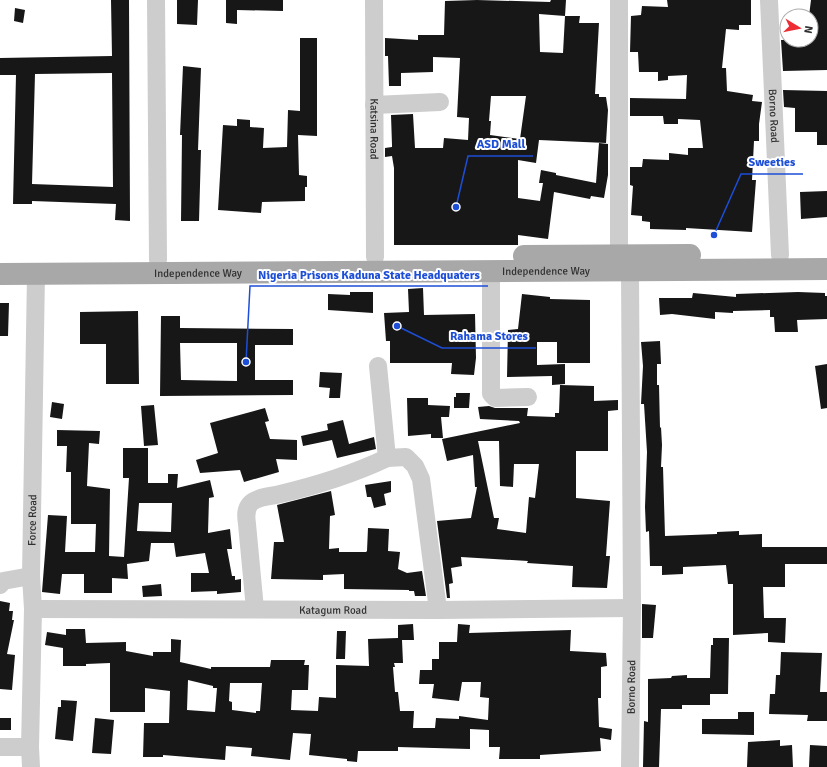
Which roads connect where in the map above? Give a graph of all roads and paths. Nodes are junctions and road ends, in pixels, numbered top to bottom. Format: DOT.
graph roads {
  1 [pos="156,0"];
  2 [pos="374,0"];
  3 [pos="619,0"];
  4 [pos="770,0"];
  5 [pos="440,102"];
  6 [pos="374,105"];
  7 [pos="780,255"];
  8 [pos="827,255"];
  9 [pos="375,257"];
  10 [pos="158,260"];
  11 [pos="0,261"];
  12 [pos="624,263"];
  13 [pos="827,269"];
  14 [pos="491,271"];
  15 [pos="0,274"];
  16 [pos="36,274"];
  17 [pos="378,366"];
  18 [pos="528,397"];
  19 [pos="387,458"];
  20 [pos="31,576"];
  21 [pos="0,586"];
  22 [pos="632,608"];
  23 [pos="33,609"];
  24 [pos="255,609"];
  25 [pos="438,610"];
  26 [pos="0,747"];
  27 [pos="30,747"];
  28 [pos="31,767"];
  29 [pos="630,767"];
  1 -- 10 [label="street"];
  2 -- 6 [label="street, Katsina Road"];
  3 -- 12 [label="street, Borno Road"];
  4 -- 7 [label="street, Borno Road"];
  5 -- 6 [label="street"];
  6 -- 9 [label="street, Katsina Road"];
  7 -- 8 [label="main road, Independence Way"];
  7 -- 12 [label="main road, Independence Way"];
  9 -- 10 [label="main road, Independence Way"];
  9 -- 12 [label="main road, Independence Way"];
  10 -- 11 [label="main road, Independence Way"];
  12 -- 13 [label="main road, Independence Way"];
  12 -- 14 [label="main road, Independence Way"];
  12 -- 22 [label="street, Borno Road"];
  14 -- 16 [label="main road, Independence Way"];
  14 -- 18 [label="street"];
  15 -- 16 [label="main road, Independence Way"];
  16 -- 20 [label="street, Force Road"];
  17 -- 19 [label="street"];
  19 -- 24 [label="street"];
  19 -- 25 [label="street"];
  20 -- 21 [label="street"];
  20 -- 23 [label="street, Force Road"];
  22 -- 25 [label="street, Katagum Road"];
  22 -- 29 [label="street, Borno Road"];
  23 -- 24 [label="street, Katagum Road"];
  23 -- 27 [label="street, Force Road"];
  24 -- 25 [label="street, Katagum Road"];
  26 -- 27 [label="street"];
  27 -- 28 [label="street, Force Road"];
}
